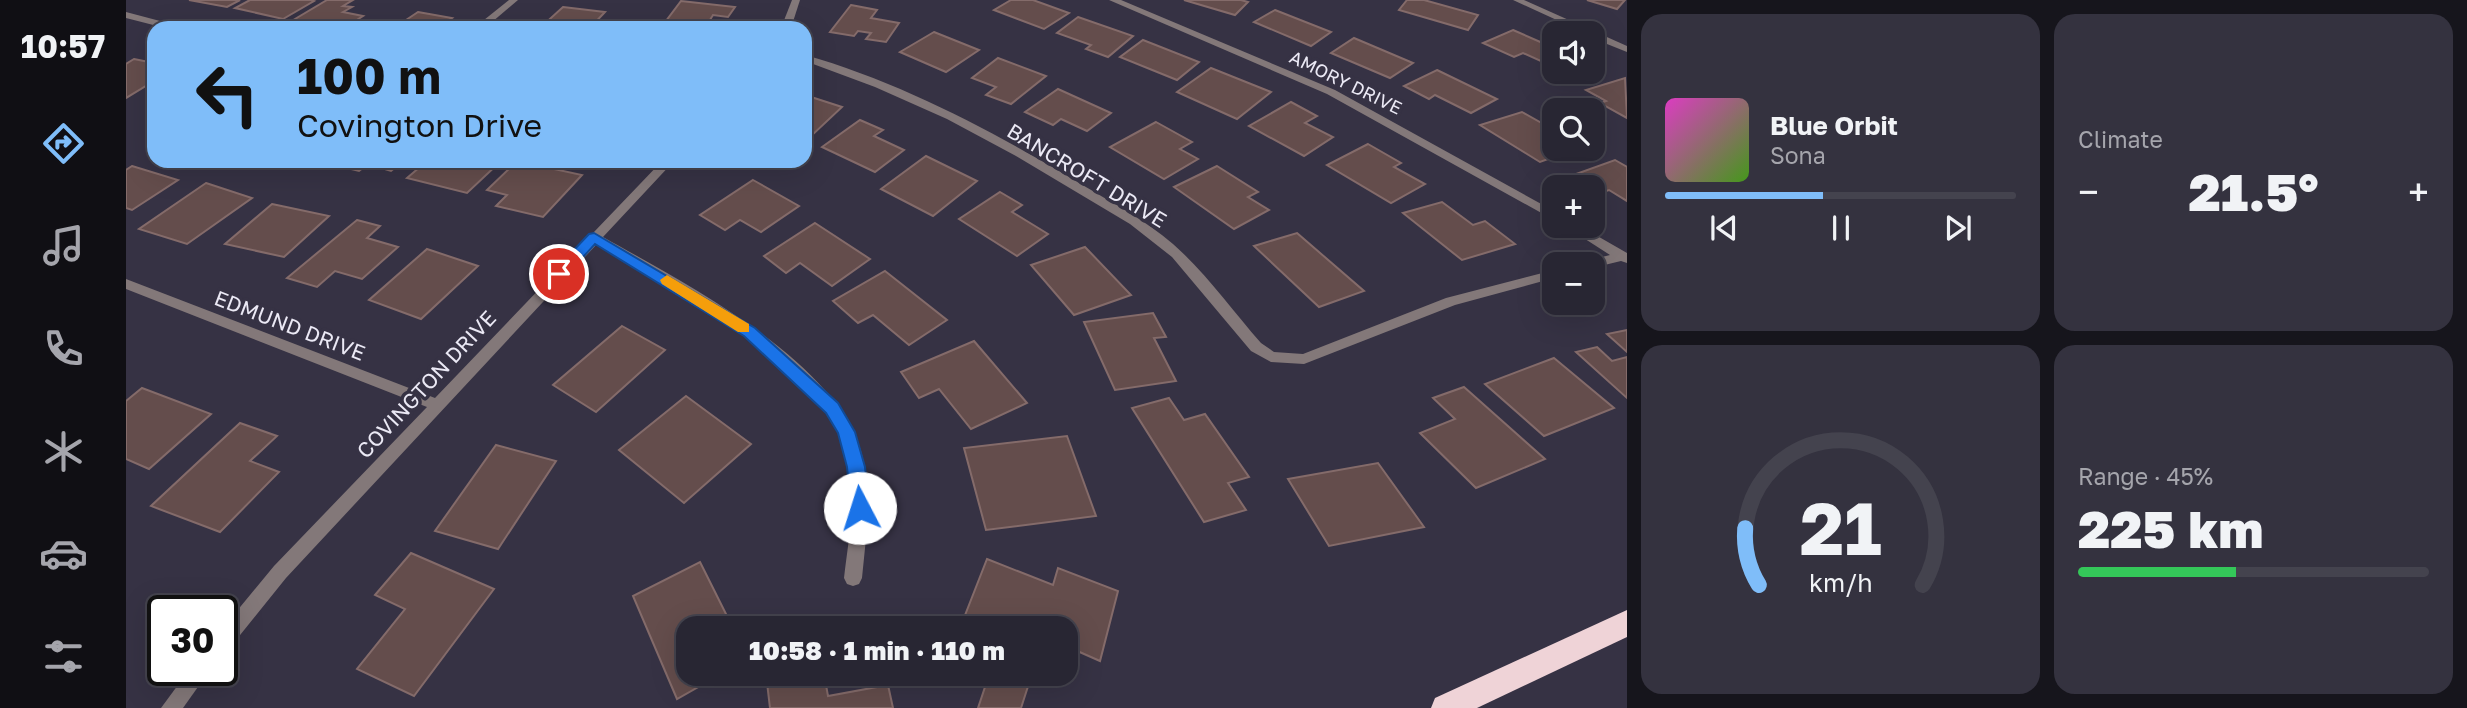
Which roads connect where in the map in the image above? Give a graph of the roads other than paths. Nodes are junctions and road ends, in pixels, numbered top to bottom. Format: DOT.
graph roads {
  1 [pos="514,0"];
  2 [pos="796,0"];
  3 [pos="1113,0"];
  4 [pos="1517,0"];
  5 [pos="126,15"];
  6 [pos="149,21"];
  7 [pos="488,21"];
  8 [pos="788,21"];
  9 [pos="1565,21"];
  10 [pos="1605,39"];
  11 [pos="1627,49"];
  12 [pos="812,60"];
  13 [pos="661,168"];
  14 [pos="1542,209"];
  15 [pos="594,237"];
  16 [pos="1592,238"];
  17 [pos="1625,257"];
  18 [pos="1605,261"];
  19 [pos="1542,277"];
  20 [pos="126,284"];
  21 [pos="438,405"];
  22 [pos="853,578"];
  23 [pos="1627,623"];
  24 [pos="238,624"];
  25 [pos="188,686"];
  26 [pos="171,708"];
  27 [pos="1445,708"];
  1 -- 7 [label="street"];
  2 -- 8 [label="street"];
  3 -- 14 [label="street, AMORY DRIVE"];
  4 -- 9 [label="street"];
  5 -- 6 [label="street"];
  10 -- 11 [label="street"];
  12 -- 19 [label="street, BANCROFT DRIVE"];
  13 -- 15 [label="street, COVINGTON DRIVE"];
  15 -- 21 [label="street, COVINGTON DRIVE"];
  15 -- 22 [label="street"];
  16 -- 17 [label="street"];
  17 -- 18 [label="street"];
  20 -- 21 [label="street, EDMUND DRIVE"];
  21 -- 24 [label="street, COVINGTON DRIVE"];
  23 -- 27 [label="highway"];
  25 -- 26 [label="street"];
}
